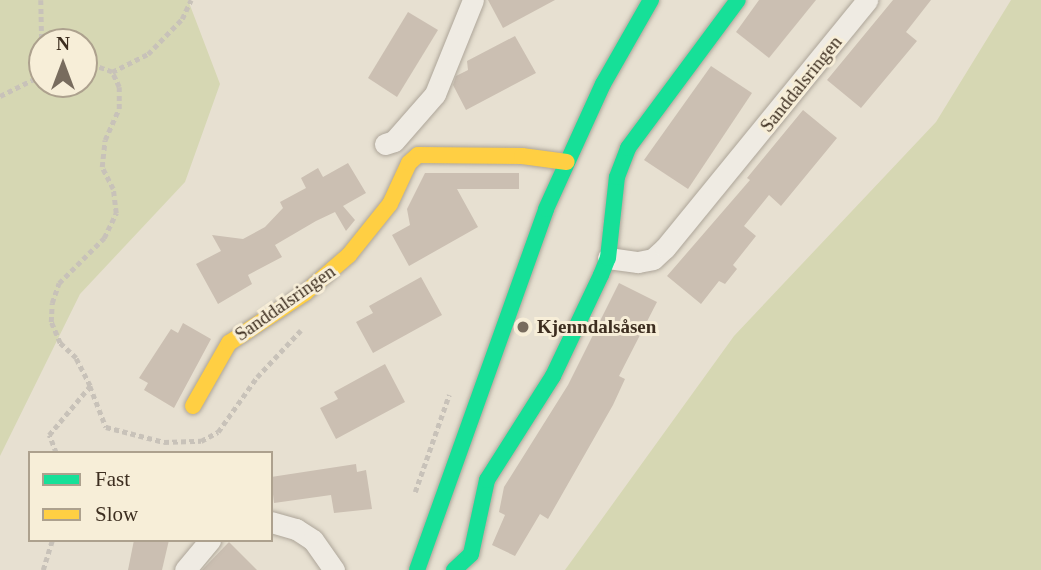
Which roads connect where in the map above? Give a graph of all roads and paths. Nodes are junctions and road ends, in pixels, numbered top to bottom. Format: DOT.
graph roads {
  1 [pos="41,0"];
  2 [pos="191,0"];
  3 [pos="473,0"];
  4 [pos="651,0"];
  5 [pos="738,0"];
  6 [pos="867,0"];
  7 [pos="42,28"];
  8 [pos="98,67"];
  9 [pos="112,72"];
  10 [pos="28,82"];
  11 [pos="0,96"];
  12 [pos="385,144"];
  13 [pos="567,162"];
  14 [pos="608,258"];
  15 [pos="309,322"];
  16 [pos="90,386"];
  17 [pos="192,406"];
  18 [pos="55,451"];
  19 [pos="273,523"];
  20 [pos="51,542"];
  21 [pos="208,542"];
  22 [pos="418,567"];
  23 [pos="43,570"];
  24 [pos="185,570"];
  25 [pos="334,570"];
  26 [pos="443,570"];
  27 [pos="454,570"];
  1 -- 7 [label="path"];
  2 -- 9 [label="path"];
  3 -- 12 [label="street"];
  4 -- 13 [label="street"];
  5 -- 14 [label="street"];
  6 -- 14 [label="street, Sanddalsringen"];
  8 -- 9 [label="path"];
  9 -- 16 [label="path"];
  10 -- 11 [label="path"];
  13 -- 17 [label="street, Sanddalsringen"];
  13 -- 22 [label="street"];
  14 -- 27 [label="street"];
  15 -- 16 [label="path"];
  16 -- 18 [label="path"];
  19 -- 25 [label="street"];
  20 -- 23 [label="path"];
  21 -- 24 [label="street"];
  22 -- 26 [label="street"];
}
